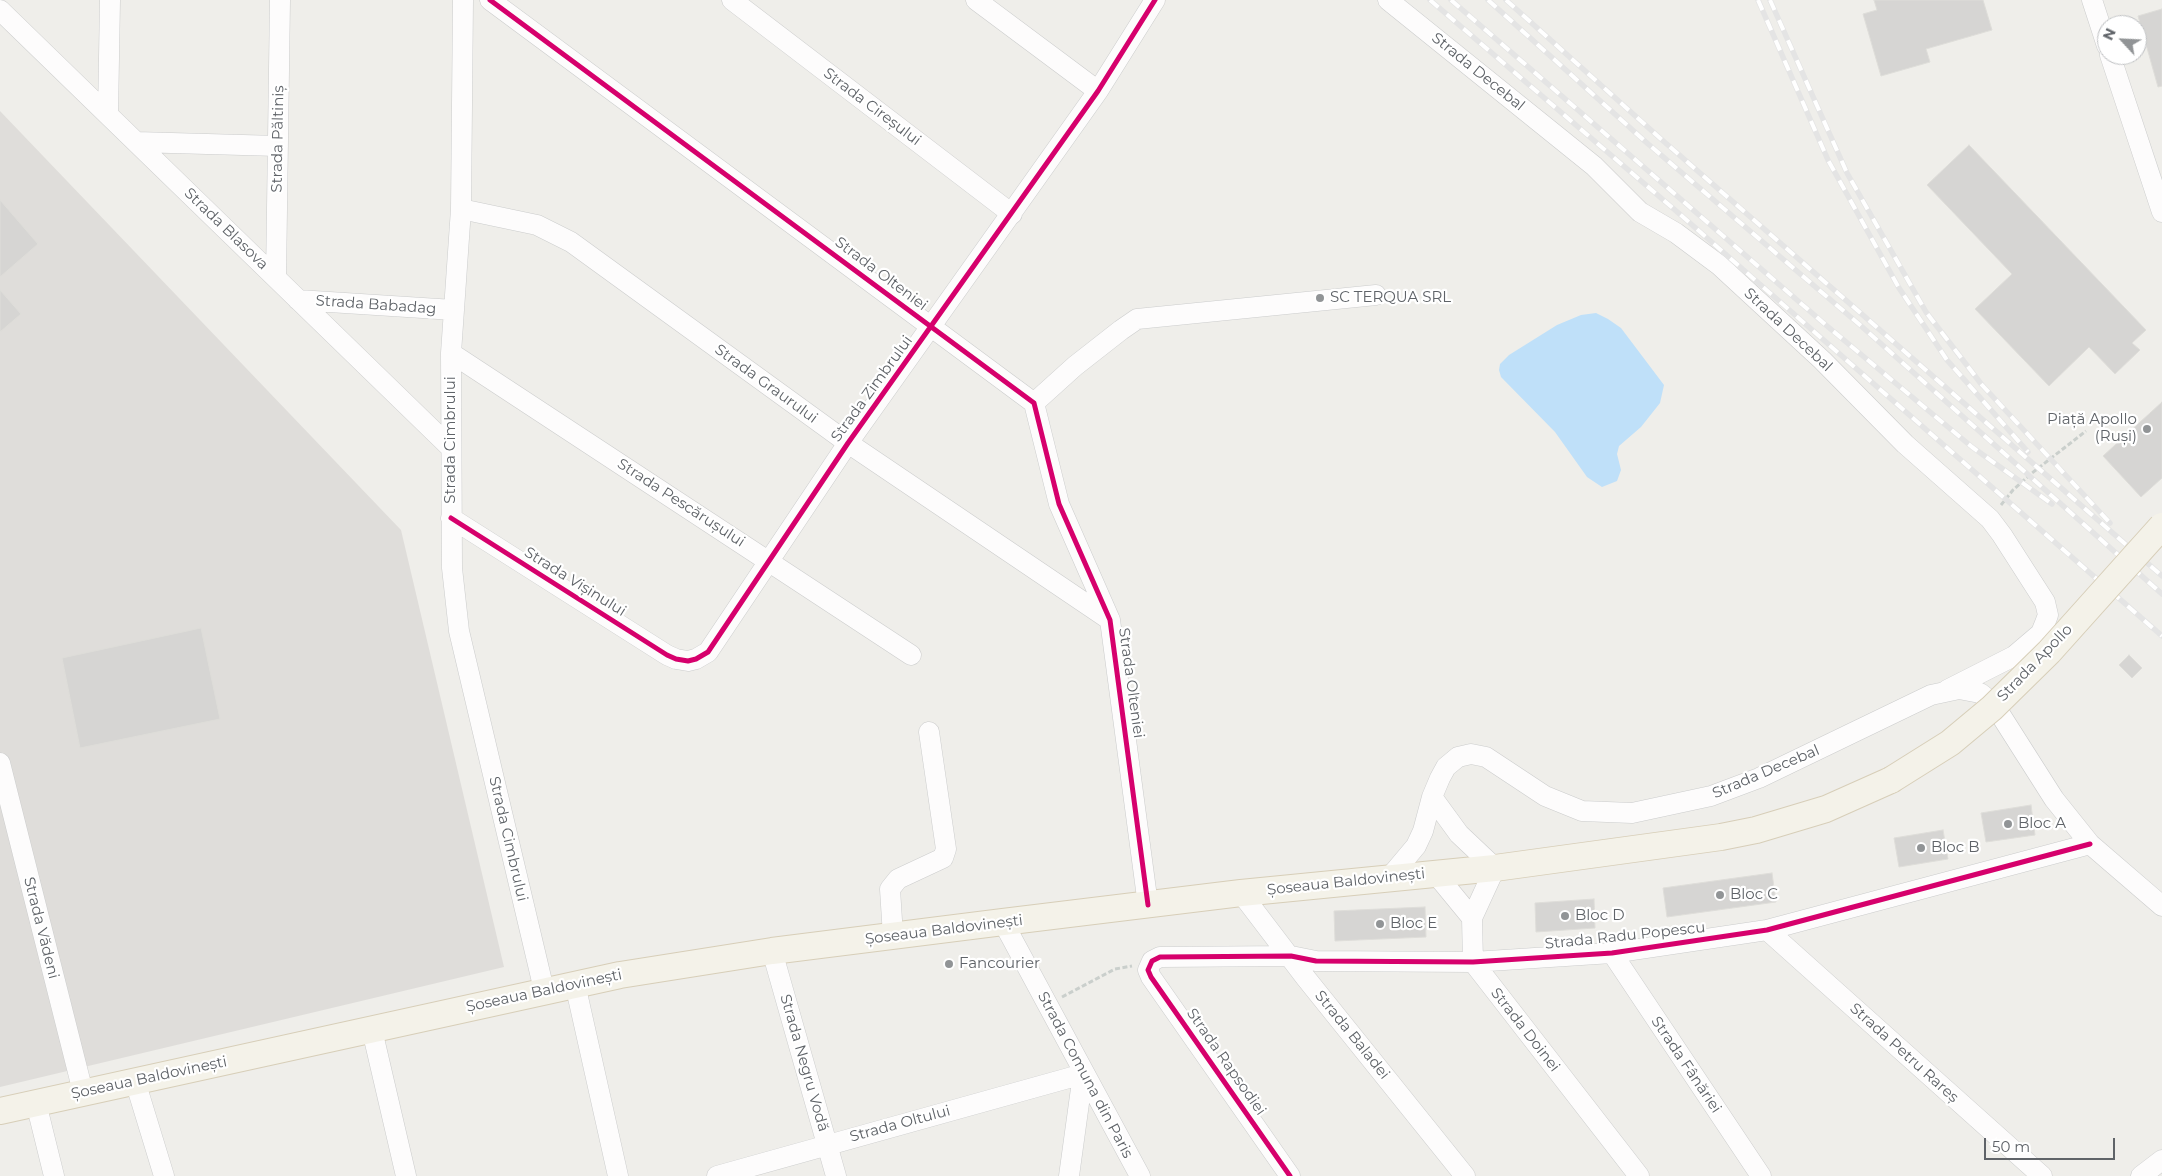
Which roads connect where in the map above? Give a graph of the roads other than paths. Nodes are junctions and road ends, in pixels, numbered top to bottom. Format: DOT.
graph roads {
  1 [pos="110,0"];
  2 [pos="280,0"];
  3 [pos="463,0"];
  4 [pos="490,0"];
  5 [pos="732,0"];
  6 [pos="976,0"];
  7 [pos="1155,0"];
  8 [pos="1388,0"];
  9 [pos="2092,0"];
  10 [pos="0,10"];
  11 [pos="2097,15"];
  12 [pos="2113,65"];
  13 [pos="1098,91"];
  14 [pos="108,116"];
  15 [pos="136,142"];
  16 [pos="278,146"];
  17 [pos="461,209"];
  18 [pos="2162,212"];
  19 [pos="1012,214"];
  20 [pos="276,278"];
  21 [pos="1376,295"];
  22 [pos="298,300"];
  23 [pos="454,310"];
  24 [pos="932,327"];
  25 [pos="451,353"];
  26 [pos="1034,403"];
  27 [pos="848,443"];
  28 [pos="451,448"];
  29 [pos="451,518"];
  30 [pos="2162,526"];
  31 [pos="770,561"];
  32 [pos="1110,620"];
  33 [pos="910,655"];
  34 [pos="688,661"];
  35 [pos="1947,690"];
  36 [pos="929,732"];
  37 [pos="0,763"];
  38 [pos="1891,780"];
  39 [pos="1432,797"];
  40 [pos="2090,844"];
  41 [pos="1495,868"];
  42 [pos="1435,873"];
  43 [pos="1390,878"];
  44 [pos="1241,893"];
  45 [pos="1148,905"];
  46 [pos="2162,906"];
  47 [pos="1472,918"];
  48 [pos="1002,922"];
  49 [pos="1767,930"];
  50 [pos="893,936"];
  51 [pos="772,951"];
  52 [pos="1612,953"];
  53 [pos="1291,956"];
  54 [pos="1152,961"];
  55 [pos="1473,962"];
  56 [pos="575,984"];
  57 [pos="544,990"];
  58 [pos="372,1030"];
  59 [pos="1083,1074"];
  60 [pos="135,1081"];
  61 [pos="83,1092"];
  62 [pos="36,1102"];
  63 [pos="0,1110"];
  64 [pos="828,1144"];
  65 [pos="2162,1160"];
  66 [pos="54,1176"];
  67 [pos="164,1176"];
  68 [pos="406,1176"];
  69 [pos="618,1176"];
  70 [pos="717,1176"];
  71 [pos="836,1176"];
  72 [pos="1069,1176"];
  73 [pos="1140,1176"];
  74 [pos="1290,1176"];
  75 [pos="1465,1176"];
  76 [pos="1640,1176"];
  77 [pos="1761,1176"];
  78 [pos="2042,1176"];
  79 [pos="2141,1176"];
  1 -- 14 [label="street"];
  2 -- 16 [label="street, Strada Păltiniș"];
  3 -- 17 [label="street, Strada Cimbrului"];
  4 -- 24 [label="street, Strada Olteniei"];
  5 -- 19 [label="street, Strada Cireșului"];
  6 -- 13 [label="street"];
  7 -- 13 [label="street, Strada Zimbrului"];
  8 -- 35 [label="street, Strada Decebal"];
  9 -- 11 [label="street"];
  10 -- 14 [label="street, Strada Blasova"];
  12 -- 18 [label="street"];
  13 -- 19 [label="street, Strada Zimbrului"];
  14 -- 15 [label="street, Strada Blasova"];
  15 -- 16 [label="street"];
  15 -- 20 [label="street, Strada Blasova"];
  16 -- 20 [label="street, Strada Păltiniș"];
  17 -- 23 [label="street, Strada Cimbrului"];
  17 -- 27 [label="street, Strada Graurului"];
  19 -- 24 [label="street, Strada Zimbrului"];
  20 -- 22 [label="street, Strada Blasova"];
  21 -- 26 [label="street"];
  22 -- 23 [label="street, Strada Babadag"];
  22 -- 28 [label="street, Strada Blasova"];
  23 -- 25 [label="street, Strada Cimbrului"];
  24 -- 26 [label="street, Strada Olteniei"];
  24 -- 27 [label="street, Strada Zimbrului"];
  25 -- 28 [label="street, Strada Cimbrului"];
  25 -- 31 [label="street, Strada Pescărușului"];
  26 -- 32 [label="street, Strada Olteniei"];
  27 -- 31 [label="street, Strada Zimbrului"];
  27 -- 32 [label="street, Strada Graurului"];
  28 -- 29 [label="street, Strada Cimbrului"];
  29 -- 34 [label="street, Strada Vișinului"];
  29 -- 57 [label="street, Strada Cimbrului"];
  30 -- 38 [label="main road, Strada Apollo, bridge"];
  31 -- 33 [label="street, Strada Pescărușului"];
  31 -- 34 [label="street, Strada Zimbrului"];
  32 -- 45 [label="street, Strada Olteniei"];
  35 -- 39 [label="street, Strada Decebal"];
  35 -- 40 [label="street, Strada Decebal"];
  36 -- 50 [label="street"];
  37 -- 61 [label="street, Strada Vădeni"];
  38 -- 41 [label="main road, Șoseaua Baldovinești"];
  39 -- 41 [label="street"];
  39 -- 43 [label="street, Strada Decebal"];
  40 -- 46 [label="street, Strada Decebal"];
  40 -- 49 [label="street, Strada Radu Popescu"];
  41 -- 42 [label="main road, Șoseaua Baldovinești"];
  41 -- 47 [label="street"];
  42 -- 43 [label="main road, Șoseaua Baldovinești"];
  42 -- 47 [label="street"];
  43 -- 44 [label="main road, Șoseaua Baldovinești"];
  44 -- 45 [label="main road, Șoseaua Baldovinești"];
  44 -- 53 [label="street, Strada Baladei"];
  45 -- 48 [label="main road, Șoseaua Baldovinești"];
  47 -- 55 [label="street"];
  48 -- 50 [label="main road, Șoseaua Baldovinești"];
  48 -- 59 [label="street, Strada Comuna din Paris"];
  49 -- 52 [label="street, Strada Radu Popescu"];
  49 -- 78 [label="street, Strada Petru Rareș"];
  50 -- 51 [label="main road, Șoseaua Baldovinești"];
  51 -- 56 [label="main road, Șoseaua Baldovinești"];
  51 -- 64 [label="street, Strada Negru Vodă"];
  52 -- 55 [label="street, Strada Radu Popescu"];
  52 -- 77 [label="street, Strada Fânăriei"];
  53 -- 54 [label="street, Strada Radu Popescu"];
  53 -- 55 [label="street, Strada Radu Popescu"];
  53 -- 75 [label="street, Strada Baladei"];
  54 -- 74 [label="street, Strada Rapsodiei"];
  55 -- 76 [label="street, Strada Doinei"];
  56 -- 57 [label="main road, Șoseaua Baldovinești"];
  56 -- 69 [label="street"];
  57 -- 58 [label="main road, Șoseaua Baldovinești"];
  58 -- 60 [label="main road, Șoseaua Baldovinești"];
  58 -- 68 [label="street"];
  59 -- 64 [label="street, Strada Oltului"];
  59 -- 72 [label="street"];
  59 -- 73 [label="street, Strada Comuna din Paris"];
  60 -- 61 [label="main road, Șoseaua Baldovinești"];
  60 -- 67 [label="street"];
  61 -- 62 [label="main road, Șoseaua Baldovinești"];
  62 -- 63 [label="main road, Șoseaua Baldovinești"];
  62 -- 66 [label="street"];
  64 -- 70 [label="street, Strada Oltului"];
  64 -- 71 [label="street, Strada Negru Vodă"];
  65 -- 79 [label="street"];
}
